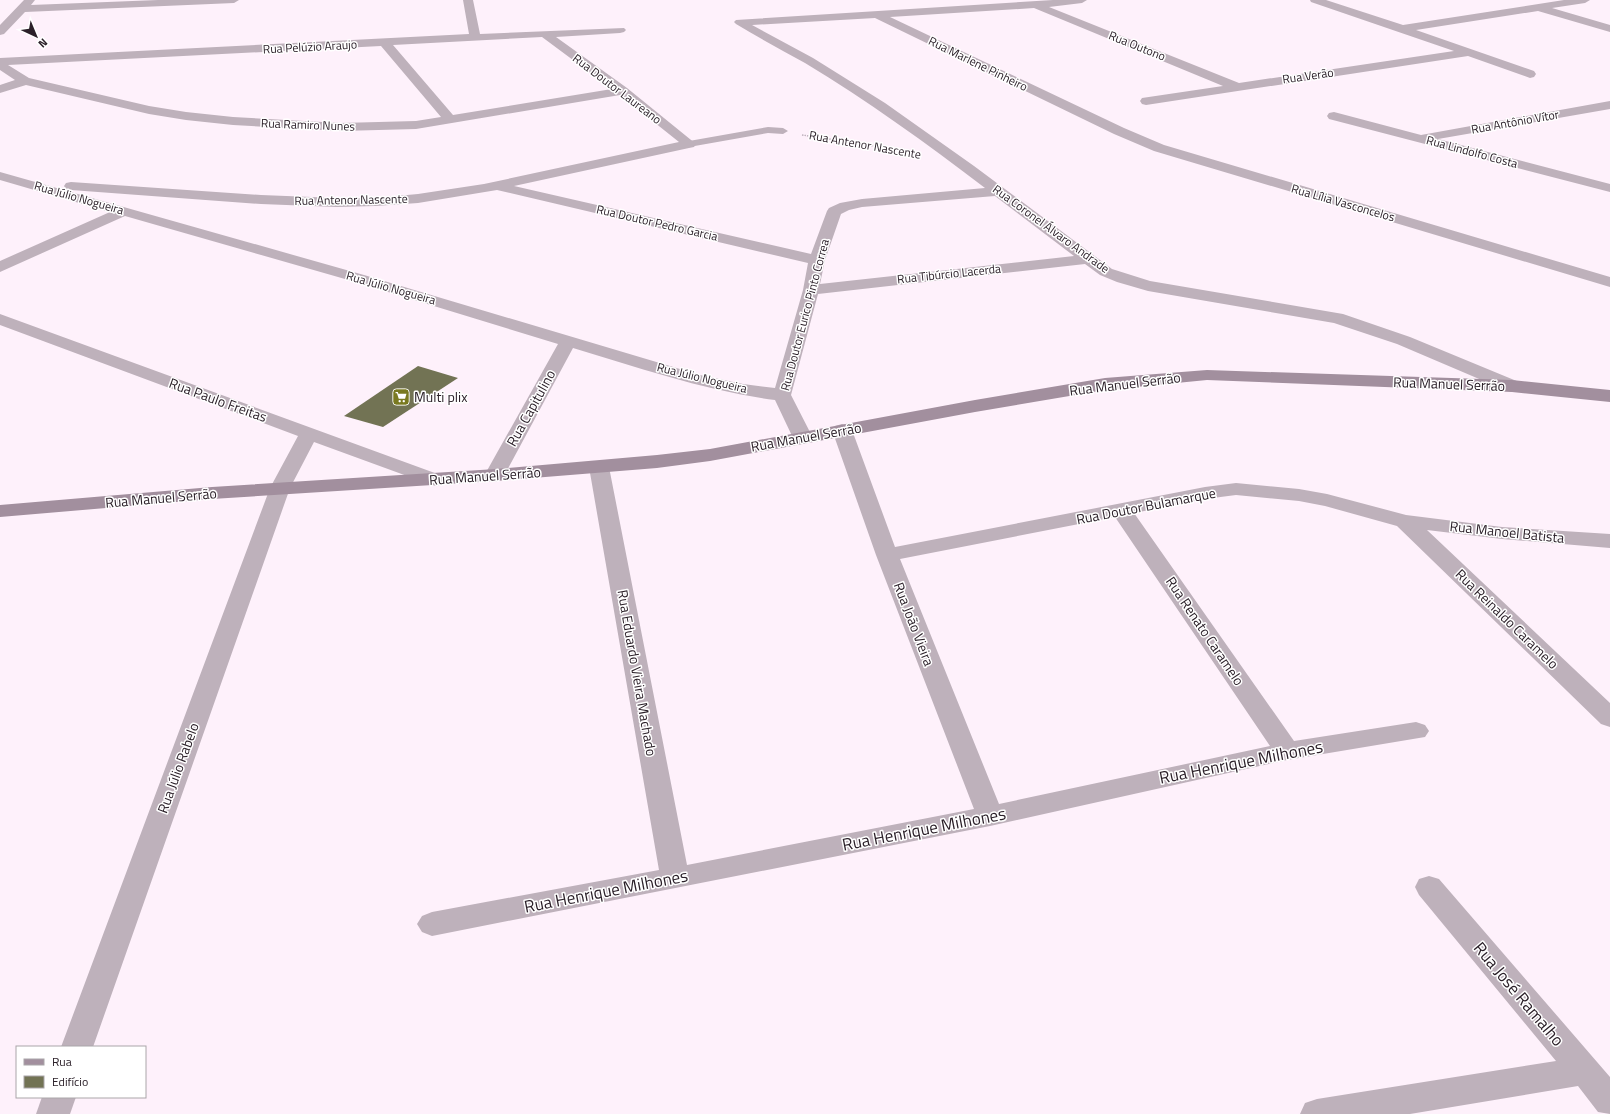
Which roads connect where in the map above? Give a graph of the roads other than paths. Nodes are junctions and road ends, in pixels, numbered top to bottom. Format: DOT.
graph roads {
  1 [pos="30,0"];
  2 [pos="234,0"];
  3 [pos="468,0"];
  4 [pos="1082,0"];
  5 [pos="1315,0"];
  6 [pos="1510,0"];
  7 [pos="1585,0"];
  8 [pos="1038,5"];
  9 [pos="1535,7"];
  10 [pos="22,9"];
  11 [pos="876,14"];
  12 [pos="1403,29"];
  13 [pos="1610,29"];
  14 [pos="620,30"];
  15 [pos="0,32"];
  16 [pos="544,34"];
  17 [pos="475,38"];
  18 [pos="385,43"];
  19 [pos="1470,52"];
  20 [pos="0,63"];
  21 [pos="1530,74"];
  22 [pos="25,80"];
  23 [pos="1237,87"];
  24 [pos="0,89"];
  25 [pos="623,91"];
  26 [pos="1146,101"];
  27 [pos="1610,105"];
  28 [pos="1081,113"];
  29 [pos="1334,116"];
  30 [pos="450,119"];
  31 [pos="783,131"];
  32 [pos="1420,138"];
  33 [pos="689,144"];
  34 [pos="0,176"];
  35 [pos="32,184"];
  36 [pos="496,186"];
  37 [pos="1608,187"];
  38 [pos="998,191"];
  39 [pos="124,211"];
  40 [pos="1087,259"];
  41 [pos="817,260"];
  42 [pos="0,266"];
  43 [pos="1610,282"];
  44 [pos="811,290"];
  45 [pos="0,319"];
  46 [pos="569,340"];
  47 [pos="1512,386"];
  48 [pos="782,395"];
  49 [pos="1610,396"];
  50 [pos="842,430"];
  51 [pos="309,433"];
  52 [pos="803,438"];
  53 [pos="599,467"];
  54 [pos="494,476"];
  55 [pos="436,480"];
  56 [pos="280,488"];
  57 [pos="0,511"];
  58 [pos="1122,511"];
  59 [pos="1405,521"];
  60 [pos="1610,541"];
  61 [pos="887,555"];
  62 [pos="1610,718"];
  63 [pos="1416,731"];
  64 [pos="1287,751"];
  65 [pos="990,816"];
  66 [pos="675,878"];
  67 [pos="1429,887"];
  68 [pos="432,924"];
  69 [pos="77,1046"];
  70 [pos="1584,1071"];
  71 [pos="59,1098"];
  72 [pos="1610,1101"];
  73 [pos="53,1114"];
  74 [pos="1317,1114"];
  1 -- 10 [label="street"];
  2 -- 10 [label="street"];
  3 -- 17 [label="street"];
  4 -- 8 [label="street"];
  5 -- 12 [label="street"];
  6 -- 9 [label="street"];
  7 -- 9 [label="street"];
  8 -- 11 [label="street"];
  8 -- 23 [label="street, Rua Outono"];
  9 -- 12 [label="street"];
  9 -- 13 [label="street"];
  10 -- 15 [label="street"];
  11 -- 28 [label="street, Rua Marlene Pinheiro"];
  11 -- 38 [label="street, Rua Coronel Álvaro Andrade"];
  12 -- 19 [label="street"];
  14 -- 16 [label="street, Rua Pelúzio Araujo"];
  16 -- 17 [label="street, Rua Pelúzio Araujo"];
  16 -- 25 [label="street, Rua Doutor Laureano"];
  17 -- 18 [label="street, Rua Pelúzio Araujo"];
  18 -- 20 [label="street, Rua Pelúzio Araujo"];
  18 -- 30 [label="street"];
  19 -- 21 [label="street"];
  19 -- 23 [label="street, Rua Verão"];
  20 -- 22 [label="street, Rua Ramiro Nunes"];
  22 -- 24 [label="street"];
  22 -- 30 [label="street, Rua Ramiro Nunes"];
  23 -- 26 [label="street, Rua Verão"];
  25 -- 30 [label="street, Rua Ramiro Nunes"];
  25 -- 33 [label="street, Rua Doutor Laureano"];
  27 -- 32 [label="street, Rua Antônio Vítor"];
  28 -- 43 [label="street, Rua Lília Vasconcelos"];
  29 -- 32 [label="street, Rua Lindolfo Costa"];
  31 -- 33 [label="lane"];
  32 -- 37 [label="street, Rua Lindolfo Costa"];
  33 -- 36 [label="street, Rua Antenor Nascente"];
  34 -- 35 [label="street, Rua Júlio Nogueira"];
  35 -- 36 [label="street, Rua Antenor Nascente"];
  35 -- 39 [label="street, Rua Júlio Nogueira"];
  36 -- 41 [label="street, Rua Doutor Pedro Garcia"];
  38 -- 40 [label="street, Rua Coronel Álvaro Andrade"];
  38 -- 41 [label="street, Rua Doutor Eurico Pinto Correa"];
  39 -- 42 [label="street"];
  39 -- 46 [label="street, Rua Júlio Nogueira"];
  40 -- 44 [label="street, Rua Tibúrcio Lacerda"];
  40 -- 47 [label="street, Rua Coronel Álvaro Andrade"];
  41 -- 44 [label="street, Rua Doutor Eurico Pinto Correa"];
  44 -- 48 [label="street, Rua Doutor Eurico Pinto Correa"];
  45 -- 51 [label="street, Rua Paulo Freitas"];
  46 -- 48 [label="street, Rua Júlio Nogueira"];
  46 -- 54 [label="street, Rua Capitulino"];
  47 -- 49 [label="street, Rua Manuel Serrão"];
  47 -- 50 [label="street, Rua Manuel Serrão"];
  48 -- 52 [label="street, Rua Doutor Eurico Pinto Correa"];
  50 -- 52 [label="street, Rua Manuel Serrão"];
  50 -- 61 [label="street, Rua João Vieira"];
  51 -- 55 [label="street, Rua Paulo Freitas"];
  51 -- 56 [label="street, Rua Júlio Rabelo"];
  52 -- 53 [label="street, Rua Manuel Serrão"];
  53 -- 54 [label="street, Rua Manuel Serrão"];
  53 -- 66 [label="street, Rua Eduardo Vieira Machado"];
  54 -- 55 [label="street, Rua Manuel Serrão"];
  55 -- 56 [label="street, Rua Manuel Serrão"];
  56 -- 57 [label="street, Rua Manuel Serrão"];
  56 -- 69 [label="street, Rua Júlio Rabelo"];
  58 -- 59 [label="street, Rua Doutor Bulamarque"];
  58 -- 61 [label="street, Rua Doutor Bulamarque"];
  58 -- 64 [label="street, Rua Renato Caramelo"];
  59 -- 60 [label="street, Rua Manoel Batista"];
  59 -- 62 [label="street, Rua Reinaldo Caramelo"];
  61 -- 65 [label="street, Rua João Vieira"];
  63 -- 64 [label="street, Rua Henrique Milhones"];
  64 -- 65 [label="street, Rua Henrique Milhones"];
  65 -- 66 [label="street, Rua Henrique Milhones"];
  66 -- 68 [label="street, Rua Henrique Milhones"];
  67 -- 70 [label="street, Rua José Ramalho"];
  70 -- 72 [label="street, Rua José Ramalho"];
  70 -- 74 [label="street"];
  71 -- 73 [label="street"];
}
